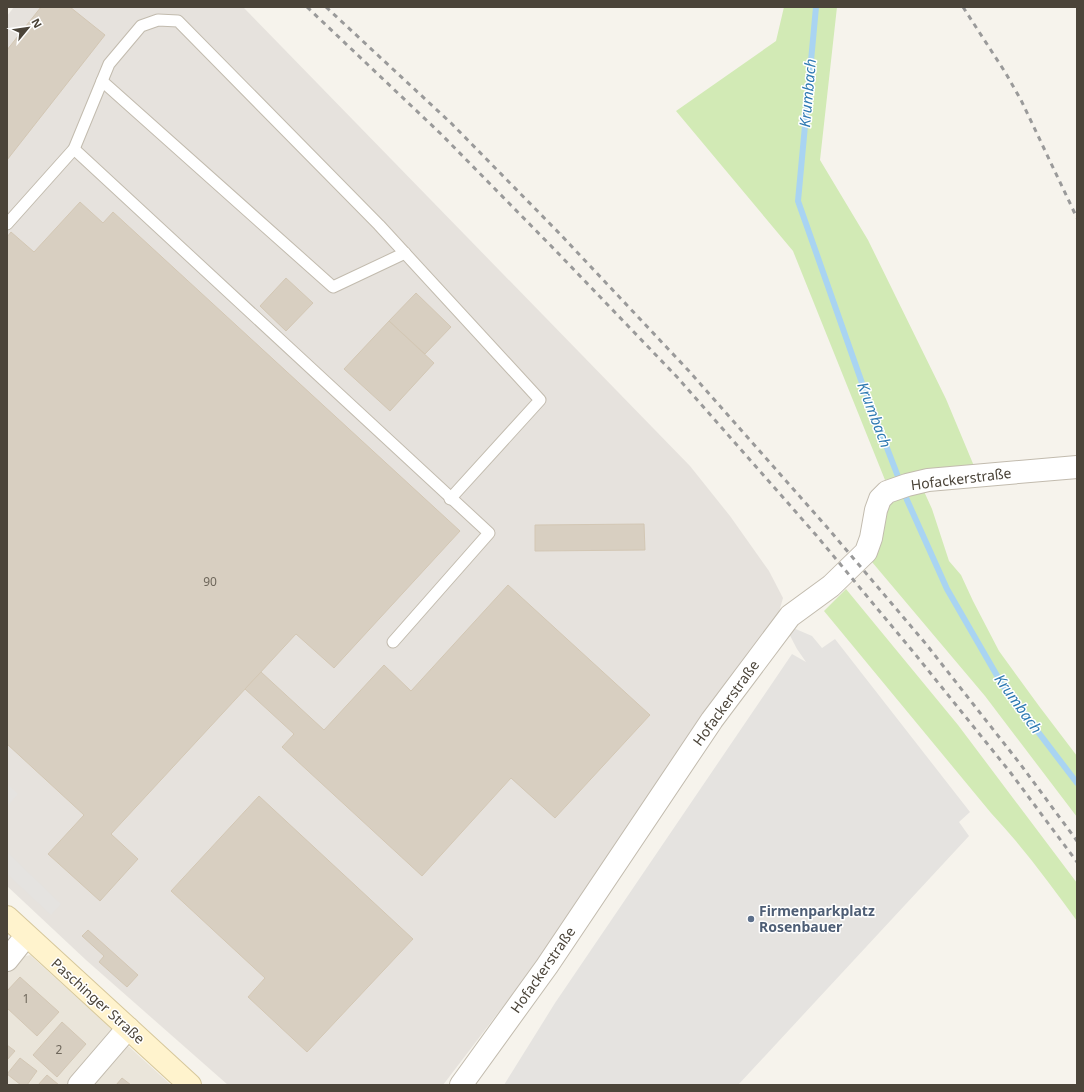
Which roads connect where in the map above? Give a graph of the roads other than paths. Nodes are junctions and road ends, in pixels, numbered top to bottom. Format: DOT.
graph roads {
  1 [pos="102,81"];
  2 [pos="74,149"];
  3 [pos="7,224"];
  4 [pos="405,253"];
  5 [pos="1077,468"];
  6 [pos="450,499"];
  7 [pos="393,642"];
  8 [pos="7,917"];
  9 [pos="26,936"];
  10 [pos="7,960"];
  11 [pos="128,1028"];
  12 [pos="79,1085"];
  13 [pos="190,1085"];
  14 [pos="461,1085"];
  1 -- 2 [label="lane"];
  1 -- 4 [label="lane"];
  1 -- 4 [label="lane"];
  2 -- 3 [label="lane"];
  2 -- 6 [label="lane"];
  4 -- 6 [label="lane"];
  5 -- 14 [label="street, Hofackerstraße"];
  6 -- 7 [label="lane"];
  8 -- 9 [label="street, Paschinger Straße"];
  9 -- 10 [label="street"];
  9 -- 11 [label="street, Paschinger Straße"];
  11 -- 12 [label="street"];
  11 -- 13 [label="street, Paschinger Straße"];
}
